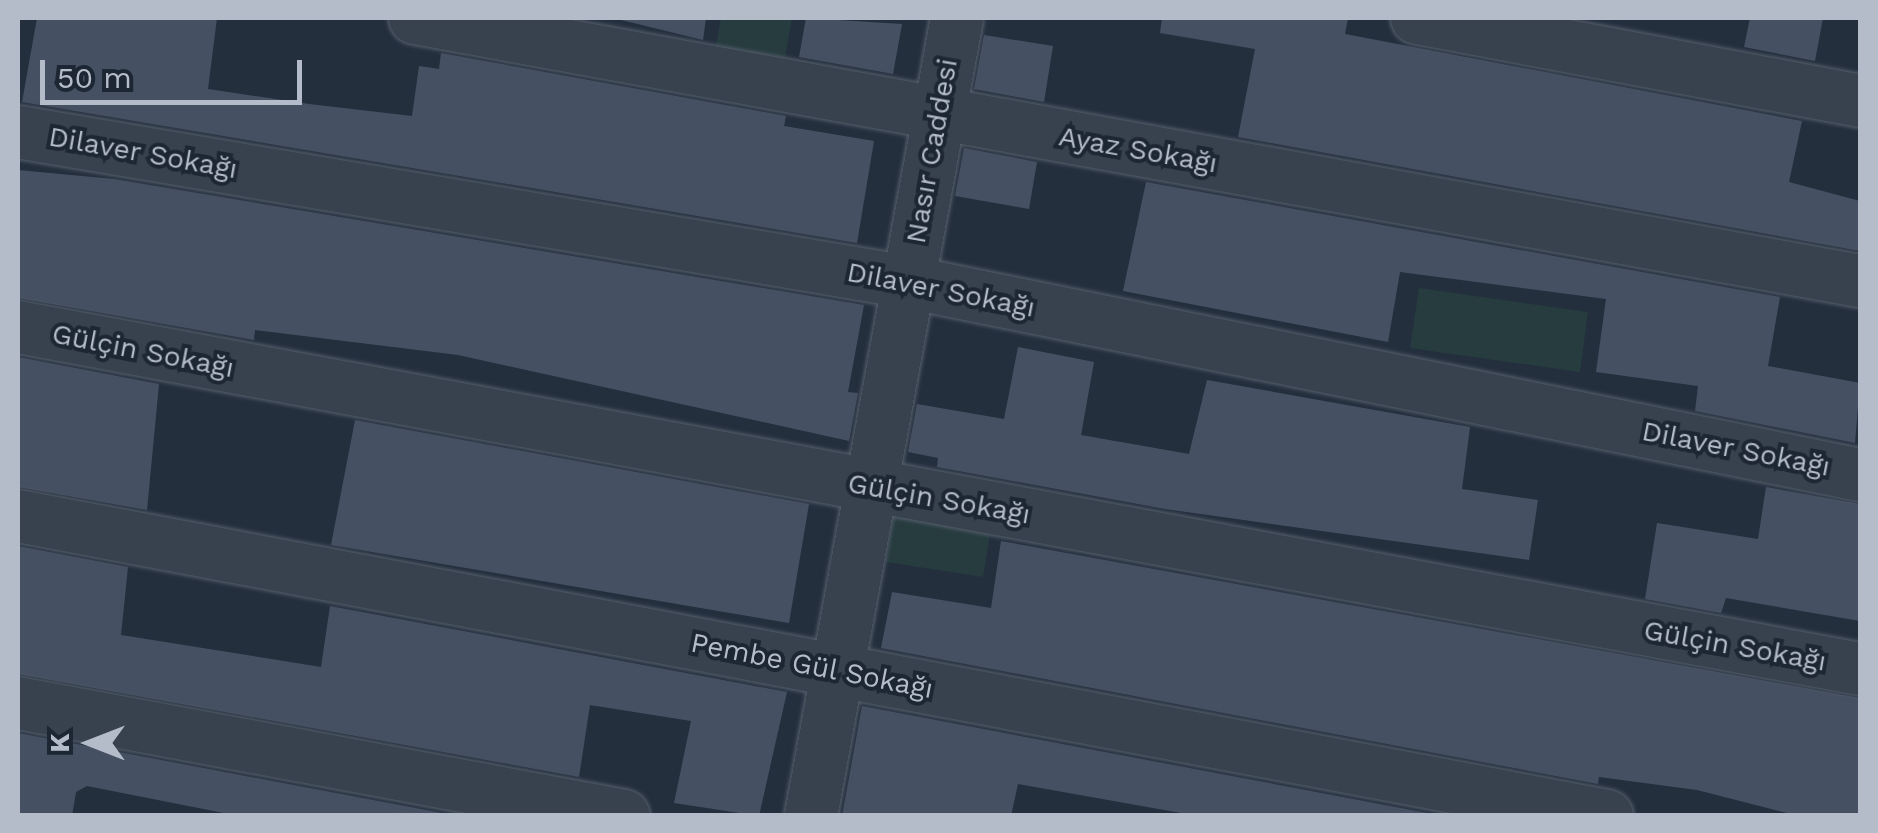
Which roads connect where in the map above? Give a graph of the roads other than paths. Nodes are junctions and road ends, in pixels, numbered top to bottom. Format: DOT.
graph roads {
  1 [pos="415,18"];
  2 [pos="957,18"];
  3 [pos="1417,18"];
  4 [pos="1860,100"];
  5 [pos="939,114"];
  6 [pos="18,132"];
  7 [pos="1860,281"];
  8 [pos="908,282"];
  9 [pos="18,327"];
  10 [pos="1860,475"];
  11 [pos="871,486"];
  12 [pos="18,516"];
  13 [pos="1860,668"];
  14 [pos="837,670"];
  15 [pos="18,703"];
  16 [pos="624,816"];
  17 [pos="811,816"];
  18 [pos="1607,816"];
  1 -- 5 [label="street, Ayaz Sokağı"];
  2 -- 5 [label="street, Nasır Caddesi"];
  3 -- 4 [label="street"];
  5 -- 7 [label="street, Ayaz Sokağı"];
  5 -- 8 [label="street, Nasır Caddesi"];
  6 -- 8 [label="street, Dilaver Sokağı"];
  8 -- 10 [label="street, Dilaver Sokağı"];
  8 -- 11 [label="street, Nasır Caddesi"];
  9 -- 11 [label="street, Gülçin Sokağı"];
  11 -- 13 [label="street, Gülçin Sokağı"];
  11 -- 14 [label="street, Nasır Caddesi"];
  12 -- 14 [label="street, Pembe Gül Sokağı"];
  14 -- 17 [label="street, Nasır Caddesi"];
  14 -- 18 [label="street, Pembe Gül Sokağı"];
  15 -- 16 [label="street"];
}
